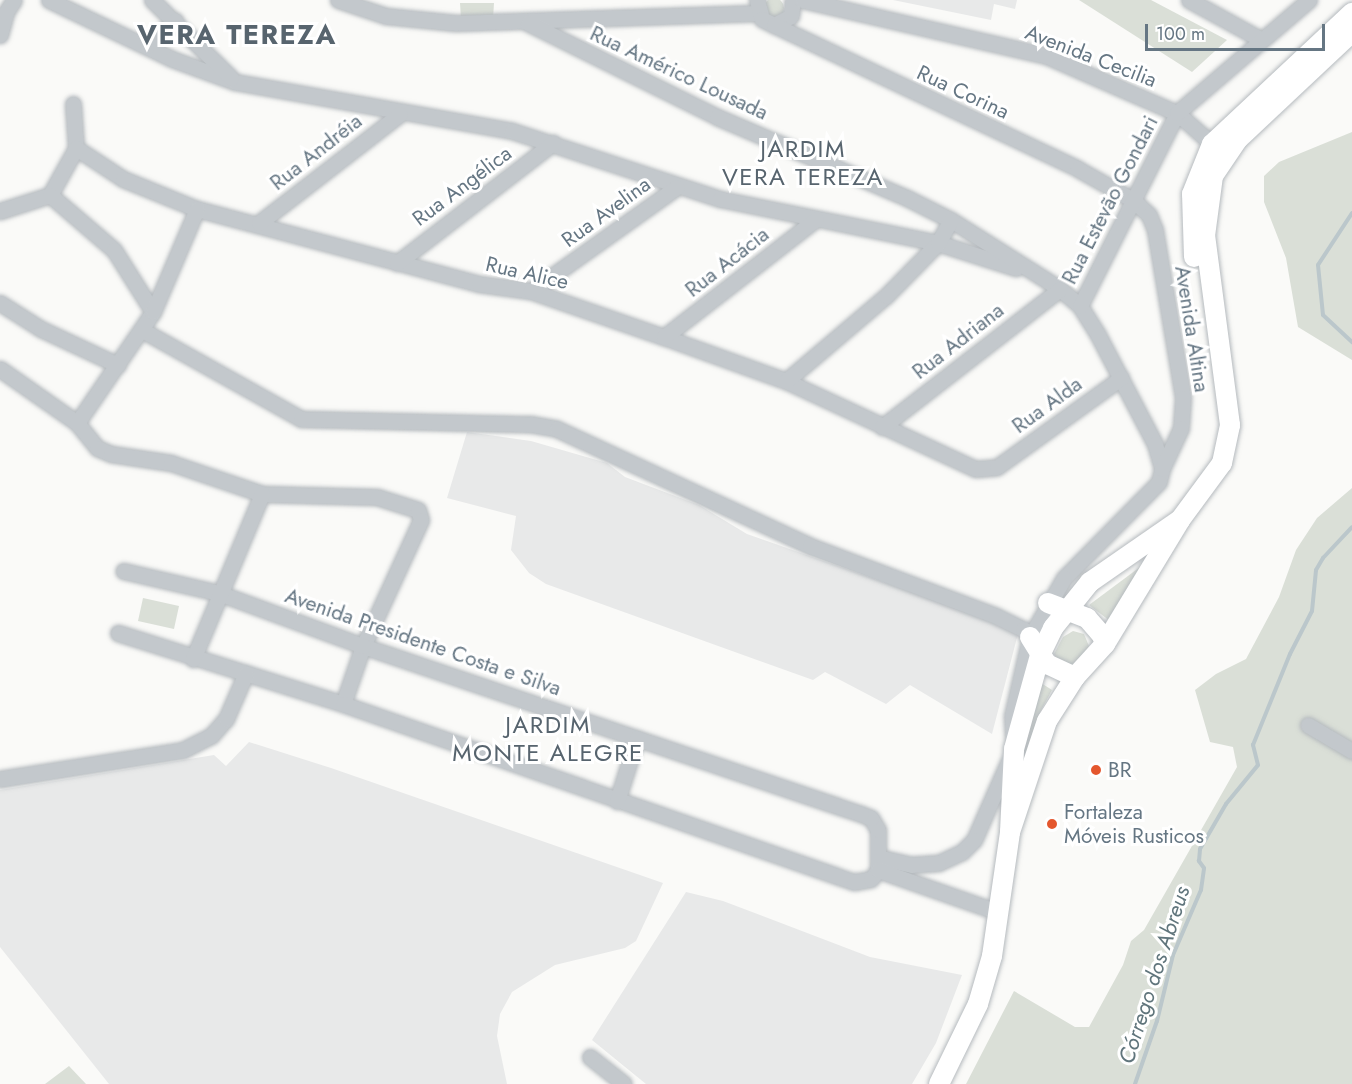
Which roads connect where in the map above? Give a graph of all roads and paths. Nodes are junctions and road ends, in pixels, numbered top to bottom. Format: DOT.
graph roads {
  1 [pos="14,0"];
  2 [pos="49,0"];
  3 [pos="152,0"];
  4 [pos="338,0"];
  5 [pos="793,0"];
  6 [pos="803,0"];
  7 [pos="1189,0"];
  8 [pos="1309,0"];
  9 [pos="757,7"];
  10 [pos="1352,13"];
  11 [pos="176,21"];
  12 [pos="528,23"];
  13 [pos="774,25"];
  14 [pos="1352,32"];
  15 [pos="0,35"];
  16 [pos="1262,40"];
  17 [pos="147,46"];
  18 [pos="235,82"];
  19 [pos="73,104"];
  20 [pos="1177,113"];
  21 [pos="400,114"];
  22 [pos="553,143"];
  23 [pos="1212,144"];
  24 [pos="76,147"];
  25 [pos="677,187"];
  26 [pos="50,195"];
  27 [pos="1133,200"];
  28 [pos="197,209"];
  29 [pos="0,211"];
  30 [pos="816,219"];
  31 [pos="951,220"];
  32 [pos="259,223"];
  33 [pos="938,243"];
  34 [pos="397,262"];
  35 [pos="1036,274"];
  36 [pos="1060,289"];
  37 [pos="531,291"];
  38 [pos="0,303"];
  39 [pos="1080,306"];
  40 [pos="153,312"];
  41 [pos="142,330"];
  42 [pos="664,337"];
  43 [pos="1217,340"];
  44 [pos="118,365"];
  45 [pos="0,369"];
  46 [pos="1121,378"];
  47 [pos="786,381"];
  48 [pos="77,423"];
  49 [pos="882,427"];
  50 [pos="997,467"];
  51 [pos="1162,469"];
  52 [pos="262,494"];
  53 [pos="1180,520"];
  54 [pos="124,571"];
  55 [pos="219,593"];
  56 [pos="1048,603"];
  57 [pos="1068,609"];
  58 [pos="118,633"];
  59 [pos="1030,637"];
  60 [pos="1105,644"];
  61 [pos="363,646"];
  62 [pos="1040,655"];
  63 [pos="193,659"];
  64 [pos="246,673"];
  65 [pos="1076,677"];
  66 [pos="343,704"];
  67 [pos="1308,725"];
  68 [pos="637,738"];
  69 [pos="1014,749"];
  70 [pos="1352,751"];
  71 [pos="0,779"];
  72 [pos="617,801"];
  73 [pos="1010,832"];
  74 [pos="879,864"];
  75 [pos="998,912"];
  76 [pos="590,1058"];
  77 [pos="624,1084"];
  78 [pos="939,1084"];
  1 -- 15 [label="street"];
  2 -- 17 [label="street"];
  3 -- 11 [label="street"];
  4 -- 12 [label="street"];
  5 -- 13 [label="street"];
  6 -- 20 [label="street, Avenida Cecilia"];
  7 -- 16 [label="street"];
  8 -- 16 [label="street"];
  9 -- 12 [label="street"];
  9 -- 13 [label="street, Rua Corina"];
  10 -- 23 [label="main road"];
  11 -- 17 [label="street"];
  11 -- 18 [label="street"];
  12 -- 31 [label="street, Rua Américo Lousada"];
  13 -- 27 [label="street, Rua Corina"];
  14 -- 43 [label="main road"];
  16 -- 20 [label="street"];
  17 -- 18 [label="street"];
  18 -- 21 [label="street"];
  19 -- 24 [label="street"];
  20 -- 23 [label="street, Avenida Cecilia"];
  20 -- 27 [label="street, Rua Estevão Gondari"];
  21 -- 22 [label="street"];
  21 -- 32 [label="street, Rua Andréia"];
  22 -- 25 [label="street"];
  22 -- 34 [label="street, Rua Angélica"];
  23 -- 43 [label="main road"];
  24 -- 26 [label="street"];
  24 -- 28 [label="street, Rua Alice"];
  25 -- 30 [label="street"];
  25 -- 37 [label="street, Rua Avelina"];
  26 -- 29 [label="street"];
  26 -- 40 [label="street"];
  27 -- 39 [label="street, Rua Estevão Gondari"];
  27 -- 51 [label="street, Avenida Altina"];
  28 -- 32 [label="street, Rua Alice"];
  28 -- 40 [label="street"];
  30 -- 33 [label="street"];
  30 -- 42 [label="street, Rua Acácia"];
  31 -- 33 [label="street"];
  31 -- 35 [label="street, Rua Américo Lousada"];
  32 -- 34 [label="street, Rua Alice"];
  33 -- 35 [label="street"];
  33 -- 47 [label="street"];
  34 -- 37 [label="street, Rua Alice"];
  35 -- 36 [label="street"];
  36 -- 39 [label="street"];
  36 -- 49 [label="street, Rua Adriana"];
  37 -- 42 [label="street, Rua Alice"];
  38 -- 44 [label="street"];
  39 -- 46 [label="street"];
  40 -- 41 [label="street"];
  41 -- 44 [label="street"];
  41 -- 59 [label="street"];
  42 -- 47 [label="street, Rua Alice"];
  43 -- 53 [label="main road"];
  44 -- 48 [label="street"];
  45 -- 48 [label="street"];
  46 -- 50 [label="street, Rua Alda"];
  46 -- 51 [label="street"];
  47 -- 49 [label="street, Rua Alice"];
  48 -- 52 [label="street"];
  49 -- 50 [label="street, Rua Alice"];
  51 -- 56 [label="street, Avenida Altina"];
  52 -- 55 [label="street"];
  52 -- 61 [label="street"];
  53 -- 57 [label="main road"];
  53 -- 60 [label="main road"];
  54 -- 55 [label="street, Avenida Presidente Costa e Silva"];
  55 -- 61 [label="street, Avenida Presidente Costa e Silva"];
  55 -- 63 [label="street"];
  56 -- 57 [label="main road"];
  56 -- 59 [label="street, Avenida Altina"];
  57 -- 60 [label="main road"];
  57 -- 62 [label="main road"];
  58 -- 63 [label="street"];
  59 -- 62 [label="main road"];
  59 -- 69 [label="street, Avenida Altina"];
  60 -- 65 [label="main road"];
  61 -- 66 [label="street"];
  61 -- 68 [label="street, Avenida Presidente Costa e Silva"];
  62 -- 65 [label="main road"];
  62 -- 69 [label="main road"];
  63 -- 64 [label="street"];
  64 -- 66 [label="street"];
  64 -- 71 [label="street"];
  65 -- 73 [label="main road"];
  66 -- 72 [label="street"];
  67 -- 70 [label="street"];
  68 -- 72 [label="street"];
  68 -- 74 [label="street, Avenida Presidente Costa e Silva"];
  69 -- 73 [label="main road"];
  69 -- 74 [label="street"];
  72 -- 74 [label="street"];
  73 -- 75 [label="main road"];
  74 -- 75 [label="street"];
  75 -- 78 [label="main road"];
  76 -- 77 [label="street"];
}
